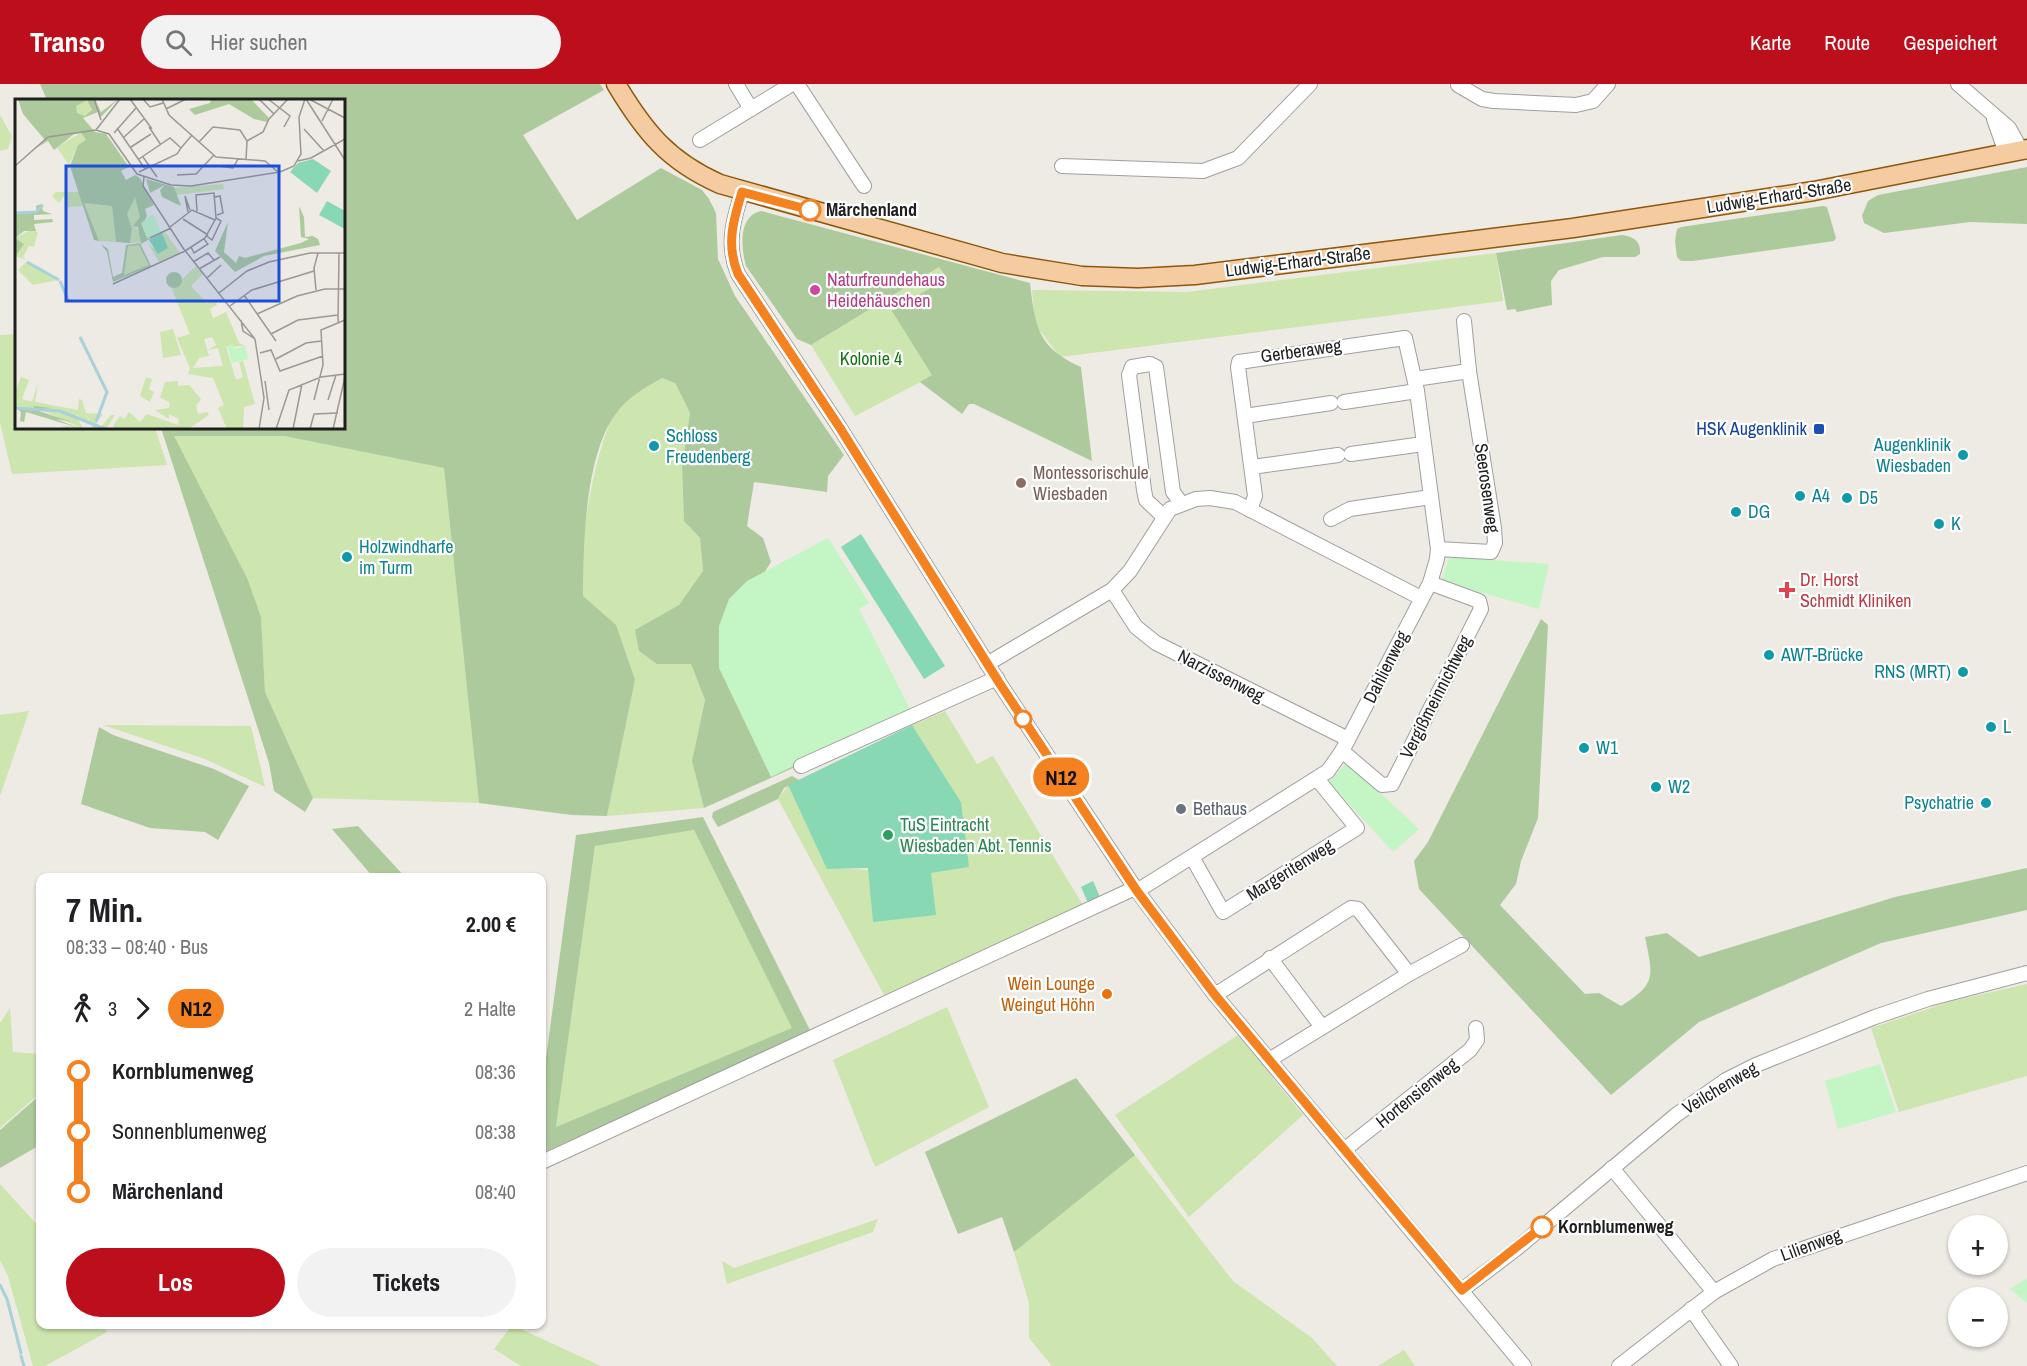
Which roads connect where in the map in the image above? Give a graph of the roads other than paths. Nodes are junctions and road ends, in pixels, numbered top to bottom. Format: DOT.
graph roads {
  1 [pos="616,84"];
  2 [pos="736,84"];
  3 [pos="792,84"];
  4 [pos="797,84"];
  5 [pos="1310,84"];
  6 [pos="1608,84"];
  7 [pos="1958,84"];
  8 [pos="1458,85"];
  9 [pos="752,109"];
  10 [pos="700,140"];
  11 [pos="2018,151"];
  12 [pos="1062,166"];
  13 [pos="864,186"];
  14 [pos="742,192"];
  15 [pos="1464,321"];
  16 [pos="1405,338"];
  17 [pos="1469,371"];
  18 [pos="1416,385"];
  19 [pos="1245,416"];
  20 [pos="1423,444"];
  21 [pos="1252,467"];
  22 [pos="1431,497"];
  23 [pos="1181,503"];
  24 [pos="1250,510"];
  25 [pos="1164,518"];
  26 [pos="1331,519"];
  27 [pos="1438,549"];
  28 [pos="1430,583"];
  29 [pos="1112,590"];
  30 [pos="1421,598"];
  31 [pos="987,664"];
  32 [pos="997,678"];
  33 [pos="1345,745"];
  34 [pos="801,766"];
  35 [pos="1318,780"];
  36 [pos="1192,857"];
  37 [pos="1136,889"];
  38 [pos="1462,945"];
  39 [pos="1270,958"];
  40 [pos="2027,973"];
  41 [pos="1409,974"];
  42 [pos="1215,995"];
  43 [pos="1322,1027"];
  44 [pos="1476,1028"];
  45 [pos="1269,1060"];
  46 [pos="1344,1150"];
  47 [pos="546,1159"];
  48 [pos="1612,1168"];
  49 [pos="2027,1173"];
  50 [pos="1462,1290"];
  51 [pos="1714,1292"];
  52 [pos="1691,1310"];
  53 [pos="1524,1366"];
  54 [pos="1619,1366"];
  55 [pos="1731,1366"];
  1 -- 14 [label="main road, Ludwig-Erhard-Straße"];
  2 -- 9 [label="street"];
  3 -- 9 [label="street"];
  4 -- 13 [label="street"];
  5 -- 12 [label="street"];
  6 -- 8 [label="street"];
  7 -- 11 [label="street"];
  9 -- 10 [label="street"];
  11 -- 14 [label="main road, Ludwig-Erhard-Straße"];
  14 -- 31 [label="street"];
  15 -- 17 [label="street, Seerosenweg"];
  16 -- 18 [label="street, Dahlienweg"];
  16 -- 19 [label="street, Gerberaweg"];
  17 -- 18 [label="street"];
  17 -- 27 [label="street, Seerosenweg"];
  18 -- 19 [label="street"];
  18 -- 20 [label="street, Dahlienweg"];
  19 -- 21 [label="street, Gerberaweg"];
  20 -- 21 [label="street"];
  20 -- 22 [label="street, Dahlienweg"];
  21 -- 24 [label="street, Gerberaweg"];
  22 -- 26 [label="street"];
  22 -- 27 [label="street, Dahlienweg"];
  23 -- 24 [label="street"];
  23 -- 25 [label="street"];
  23 -- 25 [label="street"];
  24 -- 30 [label="street"];
  25 -- 29 [label="street"];
  27 -- 28 [label="street, Dahlienweg"];
  28 -- 30 [label="street, Dahlienweg"];
  28 -- 33 [label="street, Vergißmeinnichtweg"];
  29 -- 31 [label="street"];
  29 -- 33 [label="street, Narzissenweg"];
  30 -- 33 [label="street, Dahlienweg"];
  31 -- 32 [label="street"];
  32 -- 34 [label="street"];
  32 -- 37 [label="street"];
  33 -- 35 [label="street, Dahlienweg"];
  35 -- 36 [label="street, Dahlienweg"];
  35 -- 36 [label="street, Margeritenweg"];
  36 -- 37 [label="street, Dahlienweg"];
  37 -- 42 [label="street"];
  37 -- 47 [label="street, Dahlienweg"];
  38 -- 41 [label="street"];
  39 -- 41 [label="street"];
  39 -- 42 [label="street"];
  39 -- 43 [label="street"];
  40 -- 48 [label="street, Veilchenweg"];
  41 -- 43 [label="street"];
  42 -- 45 [label="street"];
  43 -- 45 [label="street"];
  44 -- 46 [label="street, Hortensienweg"];
  45 -- 46 [label="street"];
  46 -- 50 [label="street"];
  48 -- 50 [label="street, Veilchenweg"];
  48 -- 51 [label="street"];
  49 -- 51 [label="street, Lilienweg"];
  50 -- 53 [label="street"];
  51 -- 52 [label="street, Lilienweg"];
  52 -- 54 [label="street, Lilienweg"];
  52 -- 55 [label="street"];
}
